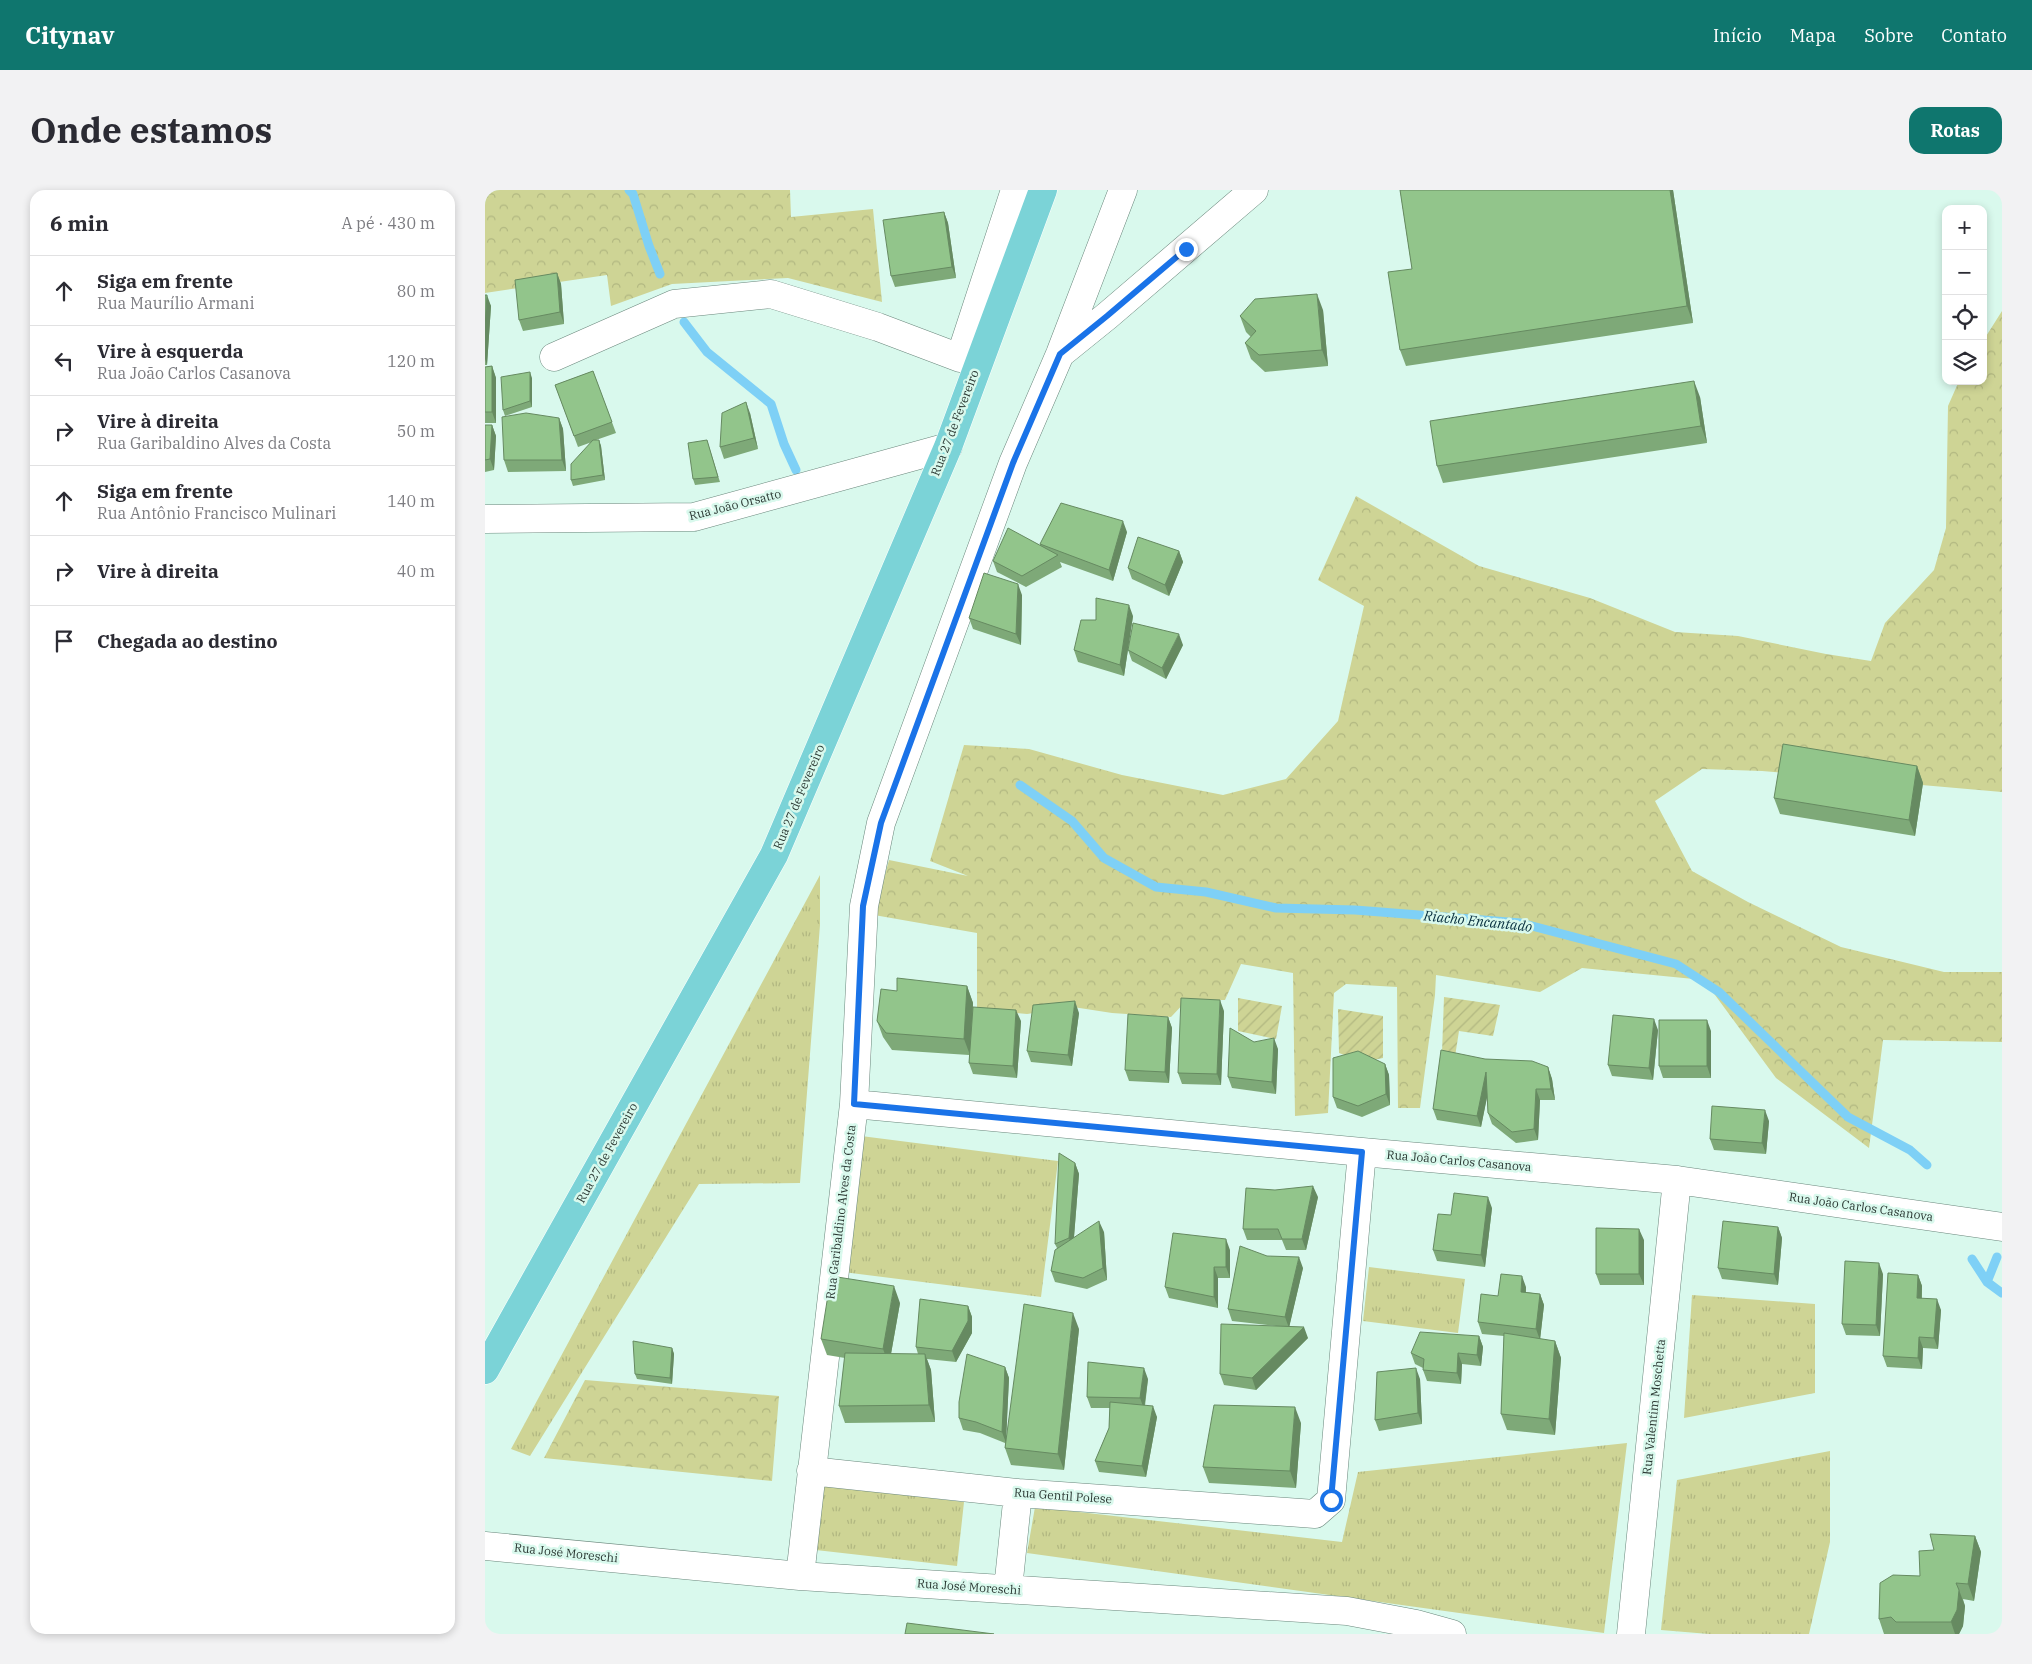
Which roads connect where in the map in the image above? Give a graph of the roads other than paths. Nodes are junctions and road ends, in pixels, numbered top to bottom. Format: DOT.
graph roads {
  1 [pos="1015,190"];
  2 [pos="1043,190"];
  3 [pos="1123,190"];
  4 [pos="1254,190"];
  5 [pos="1060,354"];
  6 [pos="553,357"];
  7 [pos="970,360"];
  8 [pos="948,446"];
  9 [pos="485,519"];
  10 [pos="854,1104"];
  11 [pos="1362,1152"];
  12 [pos="1677,1180"];
  13 [pos="2002,1227"];
  14 [pos="485,1370"];
  15 [pos="811,1470"];
  16 [pos="1018,1493"];
  17 [pos="485,1546"];
  18 [pos="800,1576"];
  19 [pos="1008,1589"];
  20 [pos="1452,1634"];
  21 [pos="1631,1634"];
  1 -- 7 [label="street"];
  2 -- 7 [label="main road, Rua 27 de Fevereiro"];
  3 -- 5 [label="street, Rua Garibaldino Alves da Costa"];
  4 -- 5 [label="street"];
  5 -- 10 [label="street, Rua Garibaldino Alves da Costa"];
  6 -- 7 [label="street"];
  7 -- 8 [label="main road, Rua 27 de Fevereiro"];
  8 -- 9 [label="street, Rua João Orsatto"];
  8 -- 14 [label="main road, Rua 27 de Fevereiro"];
  10 -- 11 [label="street, Rua João Carlos Casanova"];
  10 -- 15 [label="street, Rua Garibaldino Alves da Costa"];
  11 -- 12 [label="street, Rua João Carlos Casanova"];
  11 -- 16 [label="street, Rua Gentil Polese"];
  12 -- 13 [label="street, Rua João Carlos Casanova"];
  12 -- 21 [label="street, Rua Valentim Moschetta"];
  15 -- 16 [label="street, Rua Gentil Polese"];
  15 -- 18 [label="street, Rua Garibaldino Alves da Costa"];
  16 -- 19 [label="street"];
  17 -- 18 [label="street, Rua José Moreschi"];
  18 -- 19 [label="street, Rua José Moreschi"];
  19 -- 20 [label="street, Rua José Moreschi"];
}
